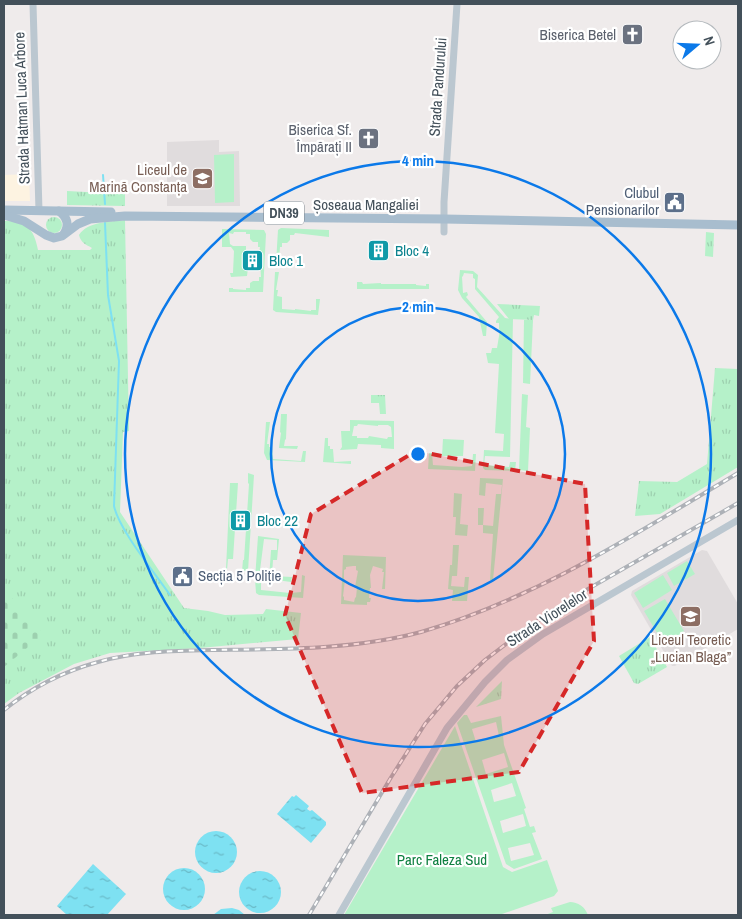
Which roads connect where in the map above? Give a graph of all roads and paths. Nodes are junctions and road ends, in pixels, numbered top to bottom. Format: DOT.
graph roads {
  1 [pos="33,4"];
  2 [pos="457,4"];
  3 [pos="4,210"];
  4 [pos="39,211"];
  5 [pos="59,211"];
  6 [pos="4,216"];
  7 [pos="444,217"];
  8 [pos="738,219"];
  9 [pos="738,225"];
  10 [pos="43,232"];
  11 [pos="444,232"];
  12 [pos="62,236"];
  13 [pos="738,520"];
  14 [pos="339,915"];
  1 -- 4 [label="street, Strada Hatman Luca Arbore"];
  2 -- 7 [label="street, Strada Pandurului"];
  3 -- 4 [label="main road, Șoseaua Mangaliei / DN39"];
  4 -- 5 [label="main road, Șoseaua Mangaliei / DN39"];
  4 -- 10 [label="main road"];
  5 -- 7 [label="main road, Șoseaua Mangaliei / DN39"];
  5 -- 12 [label="main road"];
  6 -- 10 [label="main road"];
  7 -- 8 [label="main road, Șoseaua Mangaliei / DN39"];
  7 -- 9 [label="main road, Șoseaua Mangaliei / DN39"];
  7 -- 11 [label="street, Strada Pandurului"];
  7 -- 12 [label="main road, Șoseaua Mangaliei / DN39"];
  10 -- 12 [label="main road"];
  13 -- 14 [label="street, Strada Viorelelor"];
}
